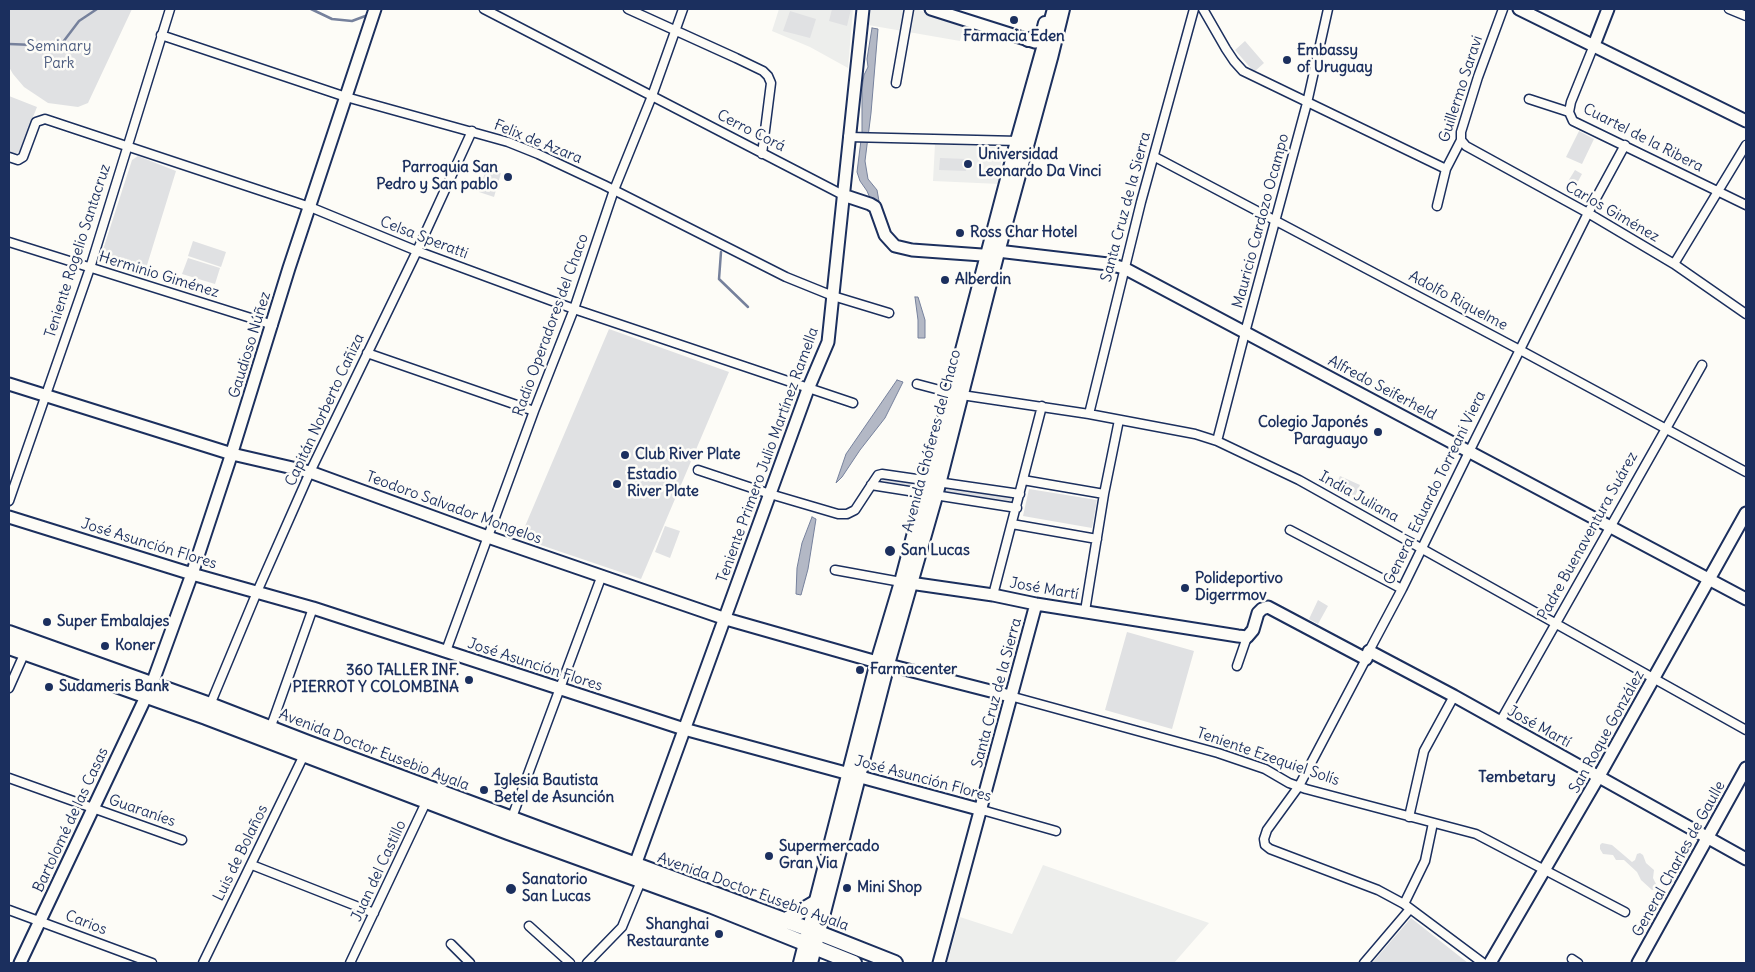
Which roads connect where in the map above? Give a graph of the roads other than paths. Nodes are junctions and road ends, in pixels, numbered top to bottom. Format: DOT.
graph roads {
  1 [pos="170,9"];
  2 [pos="375,9"];
  3 [pos="484,9"];
  4 [pos="628,9"];
  5 [pos="682,9"];
  6 [pos="863,9"];
  7 [pos="909,9"];
  8 [pos="931,9"];
  9 [pos="1050,9"];
  10 [pos="1054,9"];
  11 [pos="1063,9"];
  12 [pos="1194,9"];
  13 [pos="1203,9"];
  14 [pos="1328,9"];
  15 [pos="1503,9"];
  16 [pos="1519,9"];
  17 [pos="1608,9"];
  18 [pos="1729,9"];
  19 [pos="1746,16"];
  20 [pos="675,31"];
  21 [pos="161,35"];
  22 [pos="1045,42"];
  23 [pos="1594,45"];
  24 [pos="896,83"];
  25 [pos="346,96"];
  26 [pos="652,96"];
  27 [pos="1529,98"];
  28 [pos="1307,103"];
  29 [pos="1569,112"];
  30 [pos="1746,121"];
  31 [pos="472,131"];
  32 [pos="853,137"];
  33 [pos="1461,140"];
  34 [pos="1023,142"];
  35 [pos="1625,145"];
  36 [pos="1746,145"];
  37 [pos="127,146"];
  38 [pos="762,154"];
  39 [pos="9,157"];
  40 [pos="1155,157"];
  41 [pos="1446,169"];
  42 [pos="614,190"];
  43 [pos="1719,191"];
  44 [pos="843,195"];
  45 [pos="1746,205"];
  46 [pos="1437,206"];
  47 [pos="310,207"];
  48 [pos="1588,213"];
  49 [pos="1276,220"];
  50 [pos="9,242"];
  51 [pos="417,251"];
  52 [pos="993,253"];
  53 [pos="1674,264"];
  54 [pos="90,268"];
  55 [pos="1124,268"];
  56 [pos="833,296"];
  57 [pos="574,309"];
  58 [pos="889,313"];
  59 [pos="1746,314"];
  60 [pos="273,325"];
  61 [pos="1245,331"];
  62 [pos="1520,350"];
  63 [pos="367,353"];
  64 [pos="1702,365"];
  65 [pos="9,384"];
  66 [pos="917,384"];
  67 [pos="808,389"];
  68 [pos="956,394"];
  69 [pos="45,395"];
  70 [pos="853,403"];
  71 [pos="1042,406"];
  72 [pos="534,412"];
  73 [pos="1089,414"];
  74 [pos="1119,420"];
  75 [pos="1665,428"];
  76 [pos="1217,441"];
  77 [pos="1468,452"];
  78 [pos="232,454"];
  79 [pos="698,470"];
  80 [pos="310,472"];
  81 [pos="1746,472"];
  82 [pos="1023,480"];
  83 [pos="871,485"];
  84 [pos="932,488"];
  85 [pos="770,494"];
  86 [pos="1020,494"];
  87 [pos="1104,494"];
  88 [pos="9,501"];
  89 [pos="1017,508"];
  90 [pos="1746,513"];
  91 [pos="9,517"];
  92 [pos="1012,524"];
  93 [pos="1610,526"];
  94 [pos="1290,530"];
  95 [pos="488,537"];
  96 [pos="1098,539"];
  97 [pos="1422,548"];
  98 [pos="835,570"];
  99 [pos="192,574"];
  100 [pos="602,576"];
  101 [pos="1709,580"];
  102 [pos="906,583"];
  103 [pos="1402,589"];
  104 [pos="257,592"];
  105 [pos="994,595"];
  106 [pos="1746,599"];
  107 [pos="1036,604"];
  108 [pos="313,608"];
  109 [pos="1085,611"];
  110 [pos="726,618"];
  111 [pos="1555,624"];
  112 [pos="9,633"];
  113 [pos="1247,637"];
  114 [pos="9,647"];
  115 [pos="446,651"];
  116 [pos="25,652"];
  117 [pos="1368,655"];
  118 [pos="882,663"];
  119 [pos="1237,666"];
  120 [pos="1653,679"];
  121 [pos="9,688"];
  122 [pos="560,689"];
  123 [pos="149,690"];
  124 [pos="1010,696"];
  125 [pos="1454,696"];
  126 [pos="210,705"];
  127 [pos="1500,722"];
  128 [pos="270,729"];
  129 [pos="684,729"];
  130 [pos="1746,730"];
  131 [pos="304,755"];
  132 [pos="1746,768"];
  133 [pos="853,776"];
  134 [pos="1599,776"];
  135 [pos="9,778"];
  136 [pos="1299,786"];
  137 [pos="429,795"];
  138 [pos="93,809"];
  139 [pos="982,810"];
  140 [pos="1409,817"];
  141 [pos="1433,823"];
  142 [pos="510,826"];
  143 [pos="1056,831"];
  144 [pos="1708,838"];
  145 [pos="182,840"];
  146 [pos="1746,859"];
  147 [pos="252,865"];
  148 [pos="635,865"];
  149 [pos="1545,871"];
  150 [pos="641,881"];
  151 [pos="815,903"];
  152 [pos="1407,906"];
  153 [pos="9,910"];
  154 [pos="1625,912"];
  155 [pos="374,913"];
  156 [pos="40,921"];
  157 [pos="784,921"];
  158 [pos="529,926"];
  159 [pos="812,938"];
  160 [pos="452,944"];
  161 [pos="20,963"];
  162 [pos="152,963"];
  163 [pos="203,963"];
  164 [pos="350,963"];
  165 [pos="470,963"];
  166 [pos="570,963"];
  167 [pos="588,963"];
  168 [pos="800,963"];
  169 [pos="811,963"];
  170 [pos="854,963"];
  171 [pos="895,963"];
  172 [pos="939,963"];
  173 [pos="1364,963"];
  174 [pos="1483,963"];
  175 [pos="1490,963"];
  176 [pos="1638,963"];
  1 -- 21 [label="street, Teniente Rogelio Santacruz"];
  2 -- 25 [label="street, Gaudioso Núñez"];
  3 -- 26 [label="street, Cerro Corá"];
  4 -- 20 [label="street"];
  5 -- 20 [label="street, Radio Operadores del Chaco"];
  6 -- 32 [label="street, Teniente Primero Julio Martínez Ramella"];
  7 -- 24 [label="street"];
  8 -- 22 [label="street"];
  9 -- 22 [label="main road"];
  10 -- 22 [label="main road, Avenida Chóferes del Chaco"];
  11 -- 22 [label="main road, Avenida Chóferes del Chaco"];
  12 -- 40 [label="street, Santa Cruz de la Sierra"];
  13 -- 28 [label="street"];
  14 -- 28 [label="street, Mauricio Cardozo Ocampo"];
  15 -- 33 [label="street, Guillermo Saravi"];
  16 -- 23 [label="street"];
  17 -- 23 [label="street"];
  18 -- 19 [label="street"];
  20 -- 26 [label="street, Radio Operadores del Chaco"];
  20 -- 38 [label="street"];
  21 -- 25 [label="street, Felix de Azara"];
  21 -- 37 [label="street, Teniente Rogelio Santacruz"];
  22 -- 34 [label="main road, Avenida Chóferes del Chaco"];
  22 -- 34 [label="main road, Avenida Chóferes del Chaco"];
  23 -- 29 [label="street"];
  23 -- 30 [label="street"];
  25 -- 31 [label="street, Felix de Azara"];
  25 -- 47 [label="street, Gaudioso Núñez"];
  26 -- 38 [label="street, Cerro Corá"];
  26 -- 42 [label="street, Radio Operadores del Chaco"];
  27 -- 29 [label="street, Cuartel de la Ribera"];
  28 -- 41 [label="street"];
  28 -- 49 [label="street, Mauricio Cardozo Ocampo"];
  29 -- 35 [label="street, Cuartel de la Ribera"];
  31 -- 42 [label="street, Felix de Azara"];
  31 -- 51 [label="street, Capitán Norberto Cañiza"];
  32 -- 34 [label="street"];
  32 -- 44 [label="street, Teniente Primero Julio Martínez Ramella"];
  33 -- 41 [label="street, Guillermo Saravi"];
  33 -- 48 [label="street, Carlos Giménez"];
  34 -- 52 [label="main road, Avenida Chóferes del Chaco"];
  35 -- 43 [label="street, Cuartel de la Ribera"];
  35 -- 48 [label="street, General Eduardo Torreani Viera"];
  36 -- 43 [label="street"];
  37 -- 39 [label="street, Celsa Speratti"];
  37 -- 47 [label="street, Celsa Speratti"];
  37 -- 54 [label="street, Teniente Rogelio Santacruz"];
  38 -- 44 [label="street, Cerro Corá"];
  40 -- 49 [label="street, Adolfo Riquelme"];
  40 -- 55 [label="street, Santa Cruz de la Sierra"];
  41 -- 46 [label="street, Guillermo Saravi"];
  42 -- 56 [label="street, Felix de Azara"];
  42 -- 57 [label="street, Radio Operadores del Chaco"];
  43 -- 45 [label="street, Cuartel de la Ribera"];
  43 -- 53 [label="street"];
  44 -- 52 [label="street, Cerro Corá"];
  44 -- 56 [label="street, Teniente Primero Julio Martínez Ramella"];
  47 -- 51 [label="street, Celsa Speratti"];
  47 -- 60 [label="street, Gaudioso Núñez"];
  48 -- 53 [label="street, Carlos Giménez"];
  48 -- 62 [label="street, General Eduardo Torreani Viera"];
  49 -- 61 [label="street, Mauricio Cardozo Ocampo"];
  49 -- 62 [label="street, Adolfo Riquelme"];
  50 -- 54 [label="street, Herminio Giménez"];
  51 -- 57 [label="street, Celsa Speratti"];
  51 -- 63 [label="street, Capitán Norberto Cañiza"];
  52 -- 55 [label="street, Alfredo Seiferheld"];
  52 -- 68 [label="main road, Avenida Chóferes del Chaco"];
  53 -- 59 [label="street, Carlos Giménez"];
  54 -- 60 [label="street, Herminio Giménez"];
  54 -- 69 [label="street, Teniente Rogelio Santacruz"];
  55 -- 61 [label="street, Alfredo Seiferheld"];
  55 -- 73 [label="street, Santa Cruz de la Sierra"];
  56 -- 58 [label="street, Felix de Azara"];
  56 -- 67 [label="street, Teniente Primero Julio Martínez Ramella"];
  57 -- 67 [label="street, Celsa Speratti"];
  57 -- 72 [label="street, Radio Operadores del Chaco"];
  60 -- 78 [label="street, Gaudioso Núñez"];
  61 -- 76 [label="street, Mauricio Cardozo Ocampo"];
  61 -- 77 [label="street, Alfredo Seiferheld"];
  62 -- 75 [label="street, Adolfo Riquelme"];
  62 -- 77 [label="street, General Eduardo Torreani Viera"];
  63 -- 72 [label="street"];
  63 -- 80 [label="street, Capitán Norberto Cañiza"];
  64 -- 75 [label="street, Padre Buenaventura Suárez"];
  65 -- 69 [label="street, Teodoro Salvador Mongelos"];
  66 -- 68 [label="street"];
  67 -- 70 [label="street, Celsa Speratti"];
  67 -- 85 [label="street, Teniente Primero Julio Martínez Ramella"];
  68 -- 71 [label="street, India Juliana"];
  68 -- 84 [label="main road, Avenida Chóferes del Chaco"];
  69 -- 78 [label="street, Teodoro Salvador Mongelos"];
  69 -- 88 [label="street, Teniente Rogelio Santacruz"];
  71 -- 73 [label="street, India Juliana"];
  71 -- 82 [label="street"];
  72 -- 95 [label="street, Radio Operadores del Chaco"];
  73 -- 74 [label="street, India Juliana"];
  74 -- 76 [label="street, India Juliana"];
  74 -- 87 [label="street"];
  75 -- 81 [label="street, Adolfo Riquelme"];
  75 -- 93 [label="street, Padre Buenaventura Suárez"];
  76 -- 97 [label="street, India Juliana"];
  77 -- 93 [label="street, Alfredo Seiferheld"];
  77 -- 97 [label="street, General Eduardo Torreani Viera"];
  78 -- 80 [label="street, Teodoro Salvador Mongelos"];
  78 -- 99 [label="street, Gaudioso Núñez"];
  79 -- 85 [label="street"];
  80 -- 95 [label="street, Teodoro Salvador Mongelos"];
  80 -- 104 [label="street, Capitán Norberto Cañiza"];
  82 -- 86 [label="street"];
  82 -- 87 [label="street"];
  83 -- 84 [label="street"];
  83 -- 84 [label="street"];
  83 -- 85 [label="street"];
  84 -- 86 [label="street"];
  84 -- 89 [label="street"];
  84 -- 102 [label="main road, Avenida Chóferes del Chaco"];
  85 -- 110 [label="street, Teniente Primero Julio Martínez Ramella"];
  86 -- 89 [label="street"];
  87 -- 96 [label="street"];
  89 -- 92 [label="street"];
  90 -- 101 [label="street, San Roque González"];
  91 -- 99 [label="street, José Asunción Flores"];
  92 -- 96 [label="street"];
  92 -- 105 [label="street"];
  93 -- 101 [label="street, Alfredo Seiferheld"];
  93 -- 111 [label="street, Padre Buenaventura Suárez"];
  94 -- 103 [label="street"];
  95 -- 100 [label="street, Teodoro Salvador Mongelos"];
  95 -- 115 [label="street, Radio Operadores del Chaco"];
  96 -- 109 [label="street"];
  97 -- 103 [label="street, General Eduardo Torreani Viera"];
  97 -- 111 [label="street, India Juliana"];
  98 -- 102 [label="street, José Martí"];
  99 -- 104 [label="street, José Asunción Flores"];
  99 -- 123 [label="street, Gaudioso Núñez"];
  100 -- 110 [label="street, Teodoro Salvador Mongelos"];
  100 -- 122 [label="street"];
  101 -- 106 [label="street, Alfredo Seiferheld"];
  101 -- 120 [label="street, San Roque González"];
  102 -- 105 [label="street, José Martí"];
  102 -- 118 [label="main road, Avenida Chóferes del Chaco"];
  103 -- 117 [label="street, General Eduardo Torreani Viera"];
  104 -- 108 [label="street, José Asunción Flores"];
  104 -- 126 [label="street, Capitán Norberto Cañiza"];
  105 -- 107 [label="street, José Martí"];
  107 -- 109 [label="street, José Martí"];
  107 -- 124 [label="street, Santa Cruz de la Sierra"];
  108 -- 115 [label="street, José Asunción Flores"];
  108 -- 128 [label="street"];
  109 -- 113 [label="street, José Martí"];
  110 -- 118 [label="street, Teodoro Salvador Mongelos"];
  110 -- 129 [label="street, Teniente Primero Julio Martínez Ramella"];
  111 -- 120 [label="street, India Juliana"];
  111 -- 127 [label="street, Padre Buenaventura Suárez"];
  112 -- 123 [label="highway, Avenida Doctor Eusebio Ayala"];
  113 -- 117 [label="street, José Martí"];
  113 -- 119 [label="street, José Martí"];
  114 -- 116 [label="highway, Avenida Doctor Eusebio Ayala"];
  115 -- 122 [label="street, José Asunción Flores"];
  116 -- 121 [label="street"];
  116 -- 123 [label="highway, Avenida Doctor Eusebio Ayala"];
  117 -- 125 [label="street, José Martí"];
  117 -- 136 [label="street, General Eduardo Torreani Viera"];
  118 -- 124 [label="street, Teniente Ezequiel Solís"];
  118 -- 133 [label="main road, Avenida Chóferes del Chaco"];
  120 -- 130 [label="street, India Juliana"];
  120 -- 134 [label="street, San Roque González"];
  122 -- 129 [label="street, José Asunción Flores"];
  122 -- 142 [label="street"];
  123 -- 126 [label="highway, Avenida Doctor Eusebio Ayala"];
  123 -- 131 [label="highway, Avenida Doctor Eusebio Ayala"];
  123 -- 138 [label="street, Bartolomé de las Casas"];
  124 -- 136 [label="street, Teniente Ezequiel Solís"];
  124 -- 139 [label="street, Santa Cruz de la Sierra"];
  125 -- 127 [label="street, José Martí"];
  125 -- 140 [label="street"];
  126 -- 128 [label="highway, Avenida Doctor Eusebio Ayala"];
  127 -- 134 [label="street, José Martí"];
  128 -- 137 [label="highway, Avenida Doctor Eusebio Ayala"];
  129 -- 133 [label="street, José Asunción Flores"];
  129 -- 148 [label="street, Teniente Primero Julio Martínez Ramella"];
  131 -- 137 [label="highway, Avenida Doctor Eusebio Ayala"];
  131 -- 147 [label="street, Luis de Bolaños"];
  132 -- 144 [label="street, General Charles de Gaulle"];
  133 -- 139 [label="street, José Asunción Flores"];
  133 -- 151 [label="main road, Avenida Chóferes del Chaco"];
  133 -- 159 [label="main road, Avenida Chóferes del Chaco"];
  134 -- 144 [label="street, José Martí"];
  134 -- 149 [label="street, San Roque González"];
  135 -- 138 [label="street, Guaraníes"];
  136 -- 140 [label="street, Teniente Ezequiel Solís"];
  136 -- 152 [label="street, General Eduardo Torreani Viera"];
  137 -- 142 [label="highway, Avenida Doctor Eusebio Ayala"];
  137 -- 155 [label="street, Juan del Castillo"];
  138 -- 145 [label="street, Guaraníes"];
  138 -- 156 [label="street, Bartolomé de las Casas"];
  139 -- 143 [label="street, José Asunción Flores"];
  139 -- 172 [label="street, Santa Cruz de la Sierra"];
  140 -- 141 [label="street, Teniente Ezequiel Solís"];
  141 -- 149 [label="street, Teniente Ezequiel Solís"];
  141 -- 152 [label="street"];
  142 -- 148 [label="highway, Avenida Doctor Eusebio Ayala"];
  142 -- 150 [label="highway, Avenida Doctor Eusebio Ayala"];
  144 -- 146 [label="street, José Martí"];
  144 -- 176 [label="street, General Charles de Gaulle"];
  147 -- 155 [label="street"];
  147 -- 163 [label="street, Luis de Bolaños"];
  148 -- 157 [label="highway, Avenida Doctor Eusebio Ayala"];
  149 -- 154 [label="street, Teniente Ezequiel Solís"];
  149 -- 175 [label="street, San Roque González"];
  150 -- 159 [label="highway, Avenida Doctor Eusebio Ayala"];
  150 -- 167 [label="street"];
  151 -- 157 [label="highway"];
  151 -- 159 [label="main road, Avenida Chóferes del Chaco"];
  152 -- 173 [label="street"];
  152 -- 174 [label="street"];
  153 -- 156 [label="street, Carios"];
  155 -- 164 [label="street, Juan del Castillo"];
  156 -- 161 [label="street, Bartolomé de las Casas"];
  156 -- 162 [label="street, Carios"];
  157 -- 159 [label="highway, Avenida Doctor Eusebio Ayala"];
  158 -- 166 [label="street"];
  159 -- 168 [label="main road"];
  159 -- 169 [label="main road"];
  159 -- 170 [label="highway, Avenida Doctor Eusebio Ayala"];
  159 -- 171 [label="highway, Avenida Doctor Eusebio Ayala"];
  160 -- 165 [label="street"];
}
